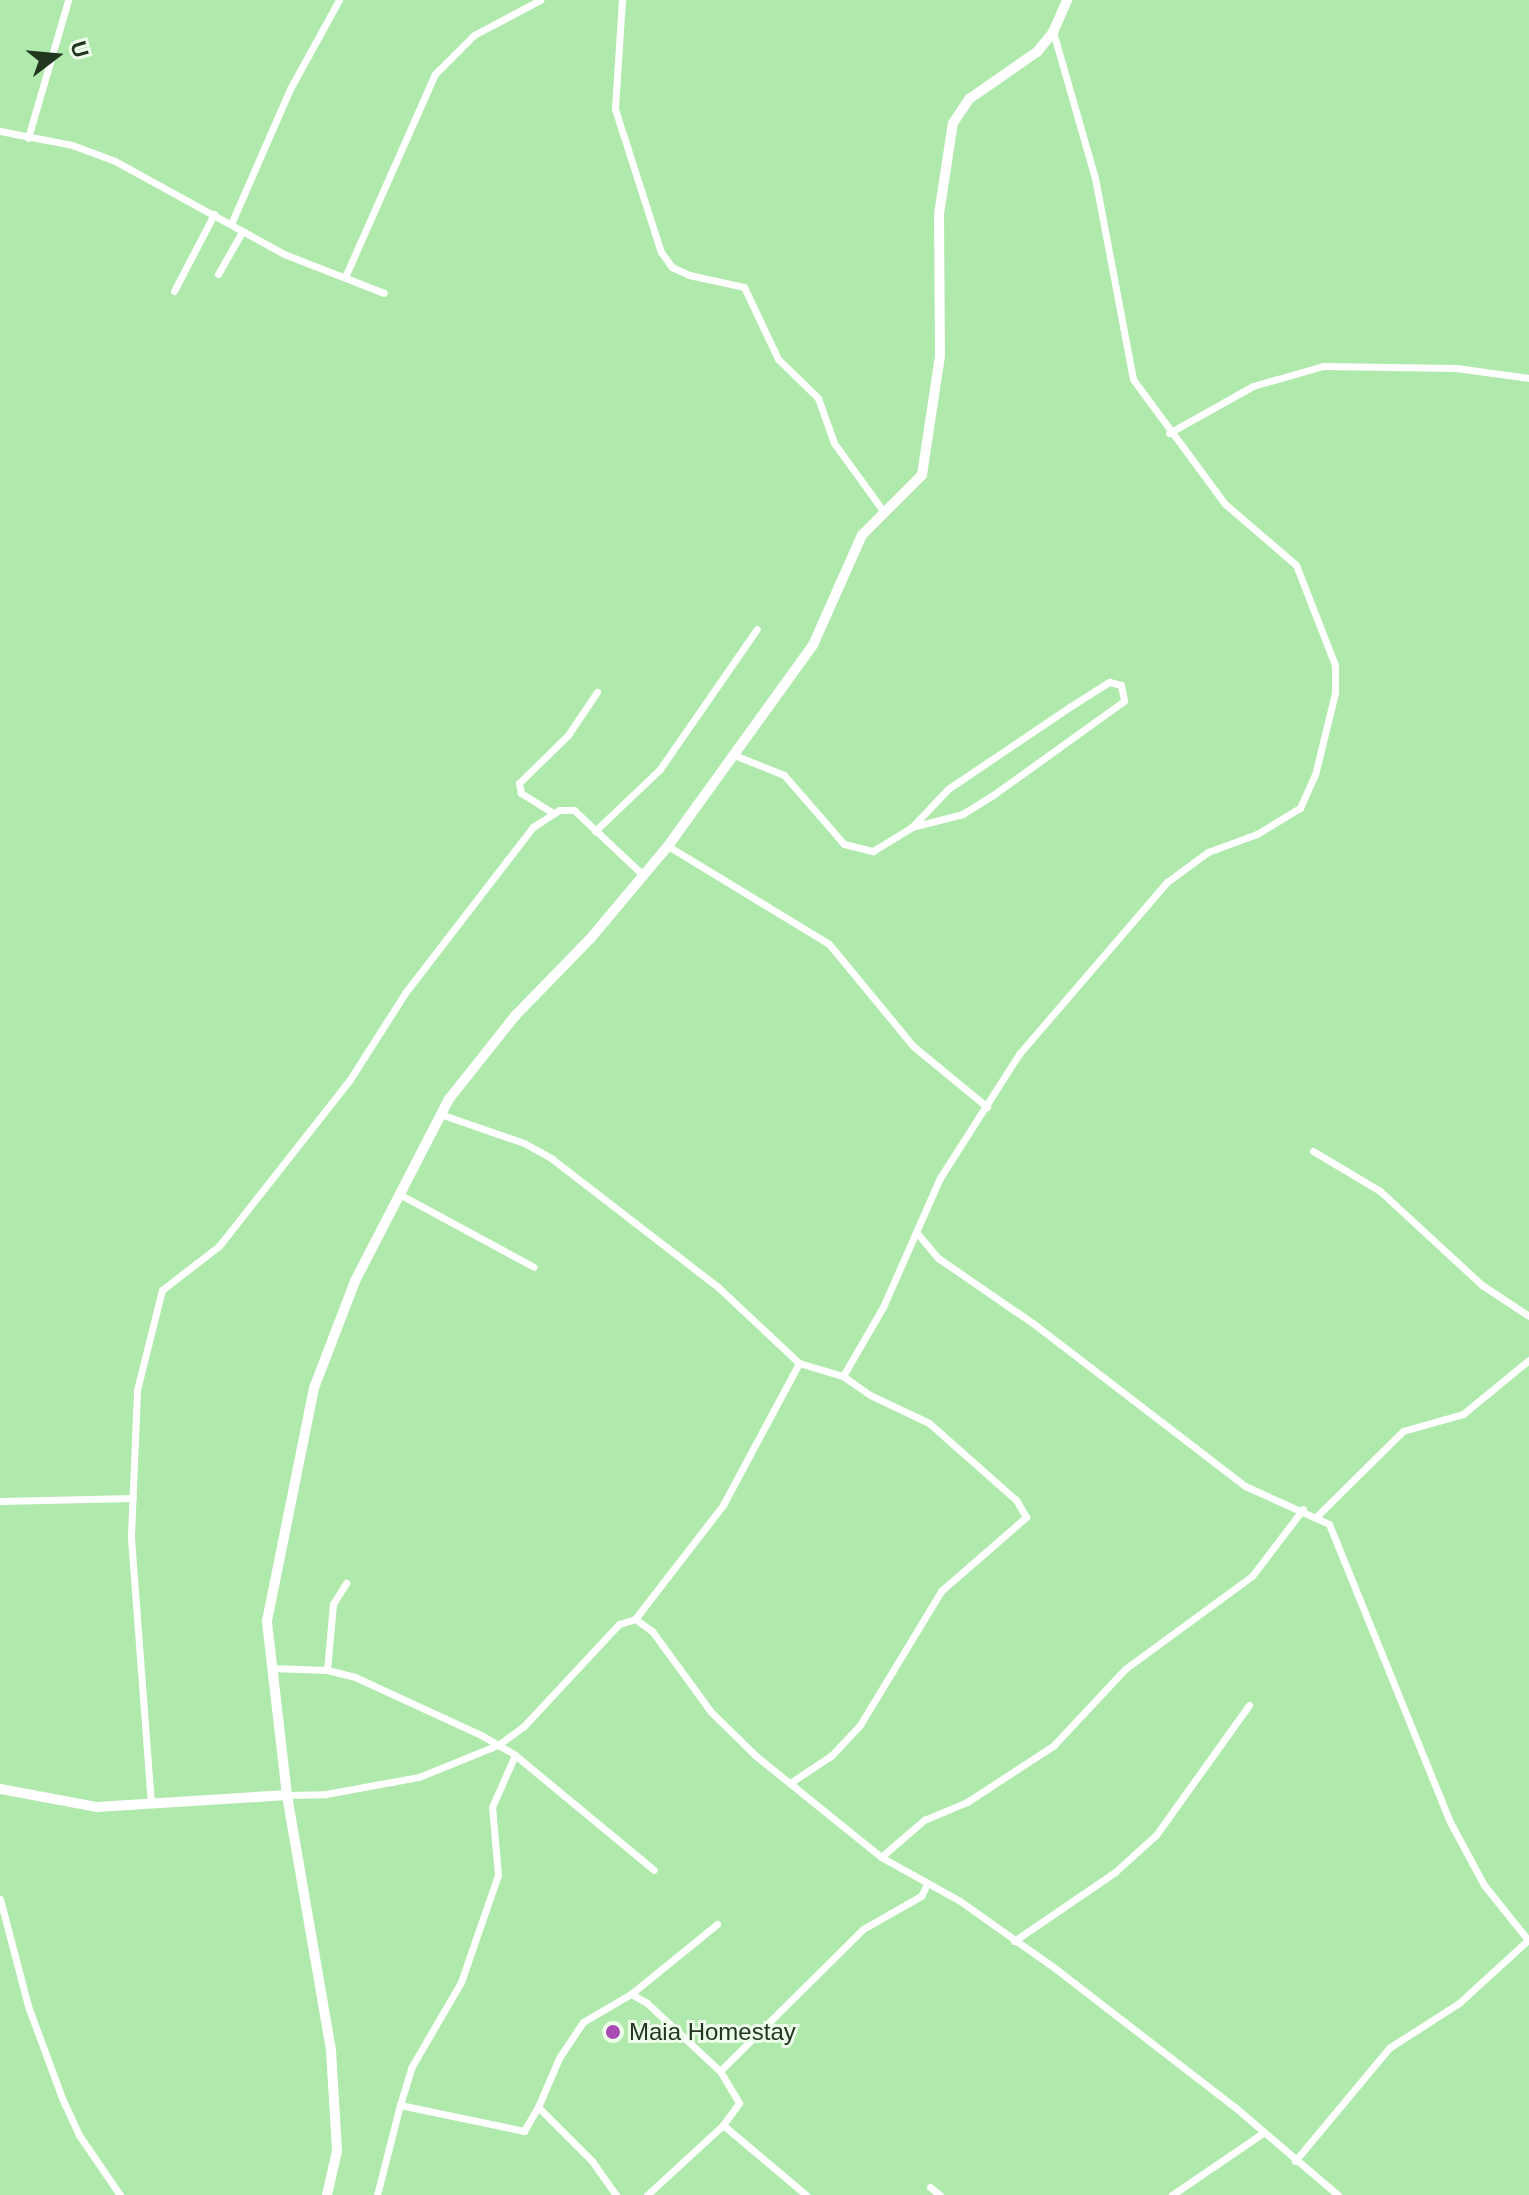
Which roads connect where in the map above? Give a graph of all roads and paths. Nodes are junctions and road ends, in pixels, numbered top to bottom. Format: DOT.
graph roads {
  1 [pos="68,0"];
  2 [pos="339,0"];
  3 [pos="540,0"];
  4 [pos="622,0"];
  5 [pos="1067,0"];
  6 [pos="1053,32"];
  7 [pos="0,131"];
  8 [pos="28,138"];
  9 [pos="214,214"];
  10 [pos="231,224"];
  11 [pos="242,232"];
  12 [pos="218,274"];
  13 [pos="345,277"];
  14 [pos="174,291"];
  15 [pos="384,293"];
  16 [pos="1529,378"];
  17 [pos="1169,433"];
  18 [pos="884,512"];
  19 [pos="757,629"];
  20 [pos="597,692"];
  21 [pos="734,755"];
  22 [pos="553,813"];
  23 [pos="912,827"];
  24 [pos="595,831"];
  25 [pos="668,846"];
  26 [pos="643,875"];
  27 [pos="987,1107"];
  28 [pos="440,1114"];
  29 [pos="1313,1151"];
  30 [pos="399,1194"];
  31 [pos="917,1233"];
  32 [pos="534,1267"];
  33 [pos="1529,1316"];
  34 [pos="1529,1360"];
  35 [pos="799,1363"];
  36 [pos="843,1376"];
  37 [pos="133,1498"];
  38 [pos="0,1501"];
  39 [pos="1303,1509"];
  40 [pos="1317,1516"];
  41 [pos="346,1583"];
  42 [pos="635,1619"];
  43 [pos="271,1668"];
  44 [pos="327,1670"];
  45 [pos="1249,1705"];
  46 [pos="498,1745"];
  47 [pos="515,1755"];
  48 [pos="790,1783"];
  49 [pos="0,1789"];
  50 [pos="287,1795"];
  51 [pos="151,1804"];
  52 [pos="881,1857"];
  53 [pos="654,1870"];
  54 [pos="927,1884"];
  55 [pos="0,1899"];
  56 [pos="717,1924"];
  57 [pos="1528,1939"];
  58 [pos="1014,1941"];
  59 [pos="631,1994"];
  60 [pos="720,2071"];
  61 [pos="400,2105"];
  62 [pos="538,2107"];
  63 [pos="723,2125"];
  64 [pos="1263,2133"];
  65 [pos="1295,2161"];
  66 [pos="930,2187"];
  67 [pos="120,2195"];
  68 [pos="327,2195"];
  69 [pos="377,2195"];
  70 [pos="616,2195"];
  71 [pos="647,2195"];
  72 [pos="806,2195"];
  73 [pos="940,2195"];
  74 [pos="1172,2195"];
  75 [pos="1338,2195"];
  1 -- 8 [label="street"];
  2 -- 10 [label="street"];
  3 -- 13 [label="street"];
  4 -- 18 [label="street"];
  5 -- 6 [label="street"];
  6 -- 17 [label="street"];
  6 -- 18 [label="street"];
  7 -- 8 [label="street"];
  8 -- 9 [label="street"];
  9 -- 10 [label="street"];
  9 -- 14 [label="street"];
  10 -- 11 [label="street"];
  11 -- 12 [label="street"];
  11 -- 13 [label="street"];
  13 -- 15 [label="street"];
  16 -- 17 [label="street"];
  17 -- 27 [label="street"];
  18 -- 21 [label="street"];
  19 -- 24 [label="street"];
  20 -- 22 [label="street"];
  21 -- 23 [label="street"];
  21 -- 25 [label="street"];
  22 -- 24 [label="street"];
  22 -- 37 [label="street"];
  23 -- 23 [label="street"];
  24 -- 26 [label="street"];
  25 -- 26 [label="street"];
  25 -- 27 [label="street"];
  26 -- 28 [label="street"];
  27 -- 31 [label="street"];
  28 -- 30 [label="street"];
  28 -- 35 [label="street"];
  29 -- 33 [label="street"];
  30 -- 32 [label="street"];
  30 -- 43 [label="street"];
  31 -- 36 [label="street"];
  31 -- 39 [label="street"];
  34 -- 40 [label="street"];
  35 -- 36 [label="street"];
  35 -- 42 [label="street"];
  36 -- 48 [label="street"];
  37 -- 38 [label="street"];
  37 -- 51 [label="street"];
  39 -- 40 [label="street"];
  39 -- 52 [label="street"];
  40 -- 57 [label="street"];
  41 -- 44 [label="street"];
  42 -- 46 [label="street"];
  42 -- 48 [label="street"];
  43 -- 44 [label="street"];
  43 -- 50 [label="street"];
  44 -- 46 [label="street"];
  45 -- 58 [label="street"];
  46 -- 47 [label="street"];
  46 -- 50 [label="street"];
  47 -- 53 [label="street"];
  47 -- 61 [label="street"];
  48 -- 52 [label="street"];
  49 -- 51 [label="street"];
  50 -- 51 [label="street"];
  50 -- 68 [label="street"];
  52 -- 54 [label="street"];
  54 -- 58 [label="street"];
  54 -- 60 [label="street"];
  55 -- 67 [label="street"];
  56 -- 59 [label="street"];
  57 -- 65 [label="street"];
  58 -- 64 [label="street"];
  59 -- 60 [label="street"];
  59 -- 62 [label="street"];
  60 -- 63 [label="street"];
  61 -- 62 [label="street"];
  61 -- 69 [label="street"];
  62 -- 70 [label="street"];
  63 -- 71 [label="street"];
  63 -- 72 [label="street"];
  64 -- 65 [label="street"];
  64 -- 74 [label="street"];
  65 -- 75 [label="street"];
  66 -- 73 [label="street"];
}
